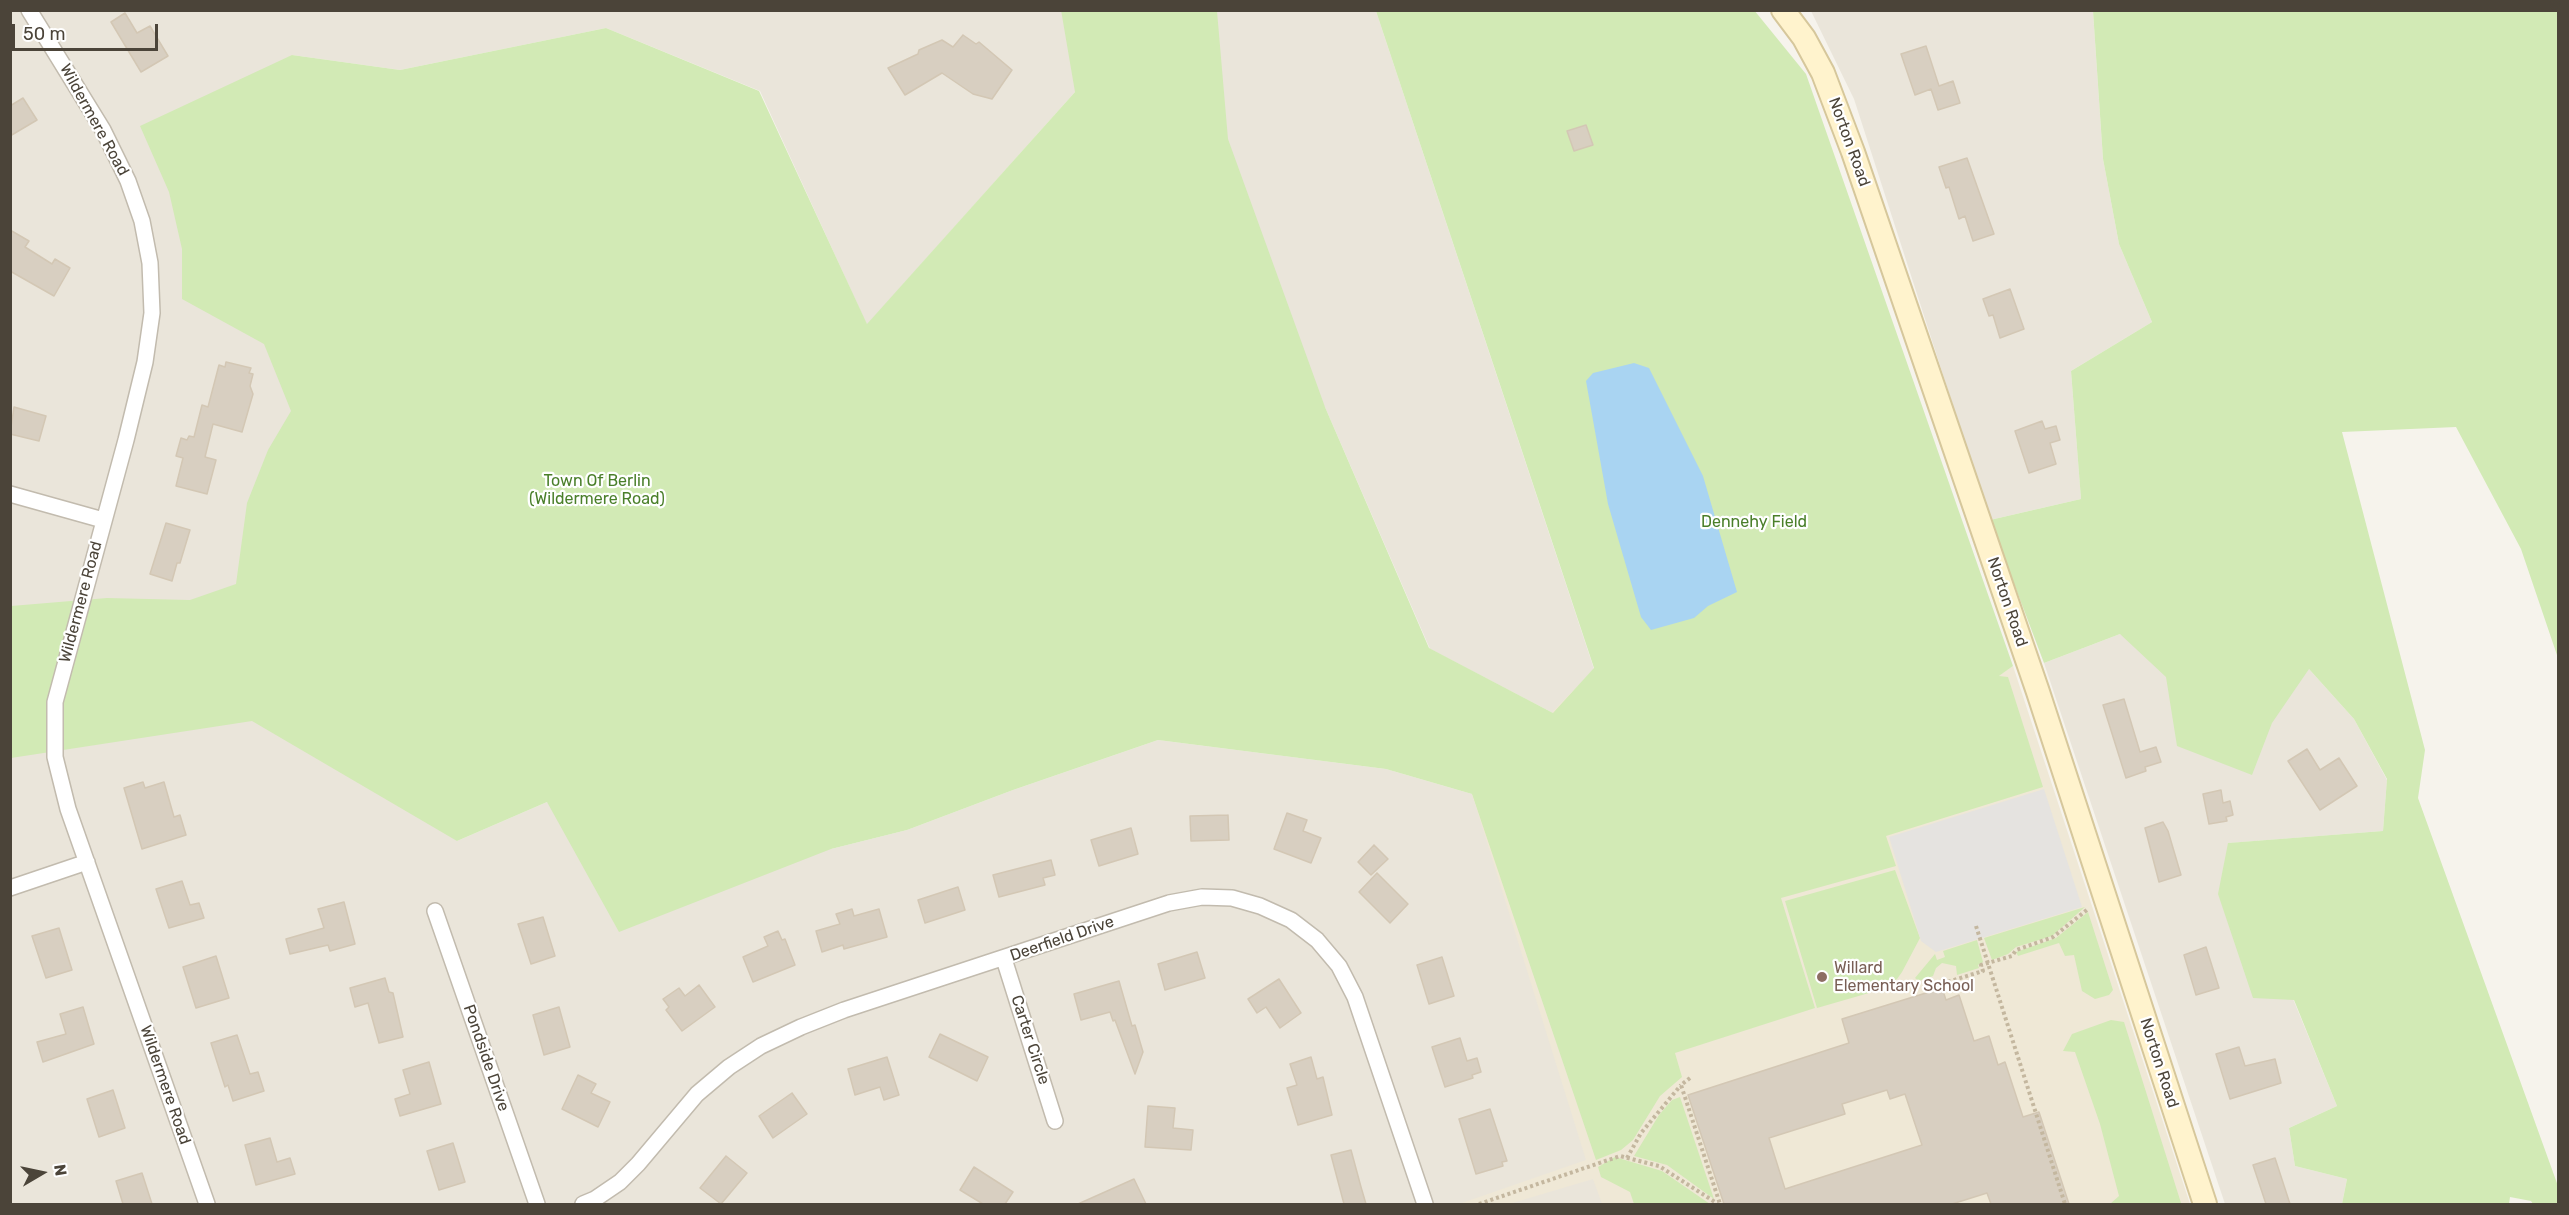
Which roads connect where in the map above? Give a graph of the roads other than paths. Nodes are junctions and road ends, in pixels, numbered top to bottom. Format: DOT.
graph roads {
  1 [pos="29,10"];
  2 [pos="1783,10"];
  3 [pos="10,494"];
  4 [pos="103,520"];
  5 [pos="87,862"];
  6 [pos="10,888"];
  7 [pos="435,911"];
  8 [pos="1004,958"];
  9 [pos="1055,1121"];
  10 [pos="207,1204"];
  11 [pos="537,1204"];
  12 [pos="583,1204"];
  13 [pos="1425,1204"];
  14 [pos="2205,1204"];
  1 -- 4 [label="street, Wildermere Road"];
  2 -- 14 [label="main road, Norton Road"];
  3 -- 4 [label="street"];
  4 -- 5 [label="street, Wildermere Road"];
  5 -- 6 [label="street"];
  5 -- 10 [label="street, Wildermere Road"];
  7 -- 11 [label="street, Pondside Drive"];
  8 -- 9 [label="street, Carter Circle"];
  8 -- 12 [label="street, Deerfield Drive"];
  8 -- 13 [label="street, Deerfield Drive"];
}
